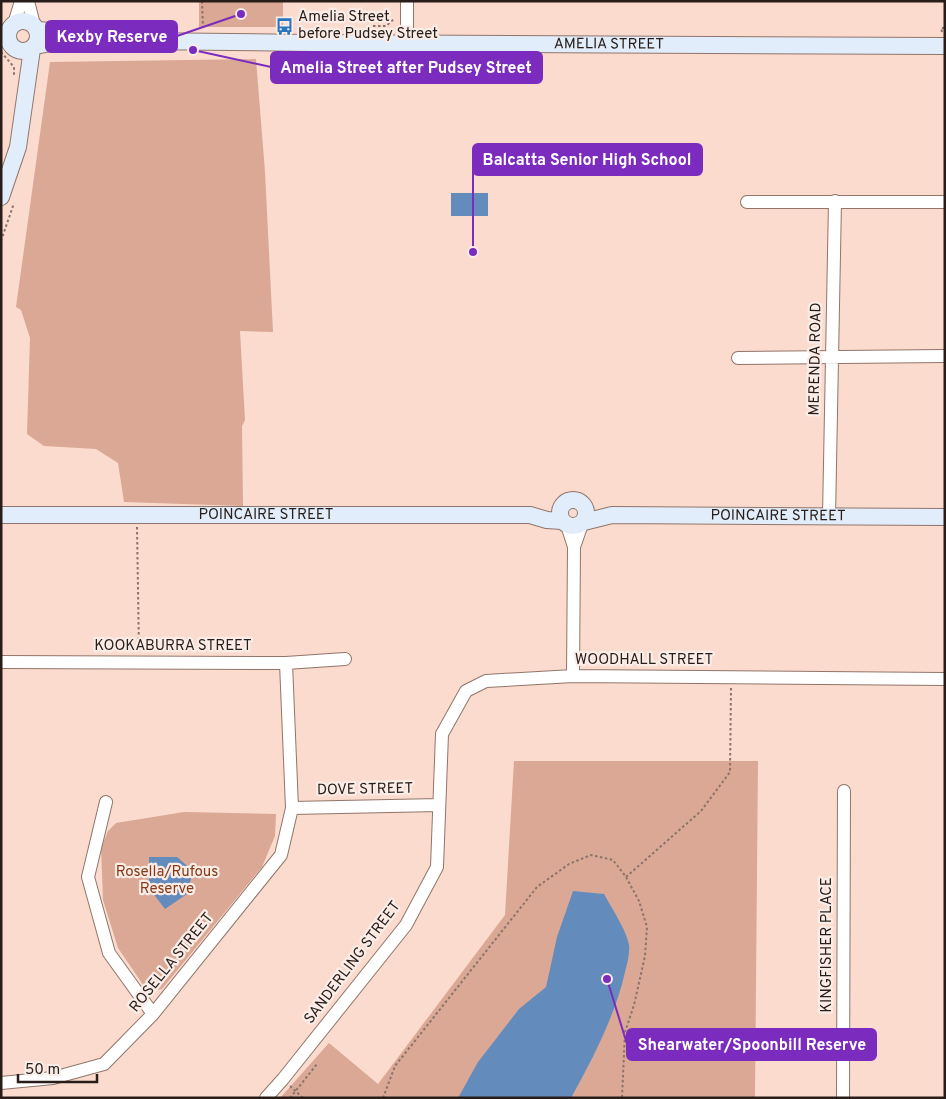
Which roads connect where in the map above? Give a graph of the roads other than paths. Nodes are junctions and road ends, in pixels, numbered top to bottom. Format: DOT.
graph roads {
  1 [pos="21,1"];
  2 [pos="28,1"];
  3 [pos="407,1"];
  4 [pos="9,27"];
  5 [pos="945,35"];
  6 [pos="407,39"];
  7 [pos="21,43"];
  8 [pos="945,46"];
  9 [pos="8,197"];
  10 [pos="835,201"];
  11 [pos="747,202"];
  12 [pos="945,202"];
  13 [pos="945,356"];
  14 [pos="832,357"];
  15 [pos="738,358"];
  16 [pos="1,515"];
  17 [pos="530,515"];
  18 [pos="829,517"];
  19 [pos="945,517"];
  20 [pos="576,520"];
  21 [pos="345,660"];
  22 [pos="1,662"];
  23 [pos="286,663"];
  24 [pos="573,676"];
  25 [pos="945,679"];
  26 [pos="844,792"];
  27 [pos="106,802"];
  28 [pos="438,805"];
  29 [pos="292,808"];
  30 [pos="152,1014"];
  31 [pos="1,1083"];
  32 [pos="266,1098"];
  33 [pos="843,1098"];
  1 -- 4 [label="street"];
  2 -- 7 [label="street"];
  3 -- 6 [label="street"];
  4 -- 7 [label="main road"];
  4 -- 7 [label="main road"];
  5 -- 6 [label="main road, AMELIA STREET"];
  6 -- 7 [label="main road, AMELIA STREET"];
  6 -- 7 [label="main road, AMELIA STREET"];
  6 -- 8 [label="main road, AMELIA STREET"];
  7 -- 9 [label="main road"];
  10 -- 11 [label="street"];
  10 -- 12 [label="street"];
  10 -- 14 [label="street, MERENDA ROAD"];
  13 -- 14 [label="street"];
  14 -- 15 [label="street"];
  14 -- 18 [label="street, MERENDA ROAD"];
  16 -- 17 [label="main road, POINCAIRE STREET"];
  17 -- 20 [label="main road, POINCAIRE STREET"];
  17 -- 20 [label="main road, POINCAIRE STREET"];
  18 -- 19 [label="main road, POINCAIRE STREET"];
  18 -- 20 [label="main road, POINCAIRE STREET"];
  20 -- 24 [label="street"];
  21 -- 23 [label="street, KOOKABURRA STREET"];
  22 -- 23 [label="street, KOOKABURRA STREET"];
  23 -- 29 [label="street, ROSELLA STREET"];
  24 -- 25 [label="street, WOODHALL STREET"];
  24 -- 28 [label="street, WOODHALL STREET"];
  26 -- 33 [label="street, KINGFISHER PLACE"];
  27 -- 30 [label="street"];
  28 -- 29 [label="street, DOVE STREET"];
  28 -- 32 [label="street, SANDERLING STREET"];
  29 -- 30 [label="street, ROSELLA STREET"];
  30 -- 31 [label="street, ROSELLA STREET"];
}
